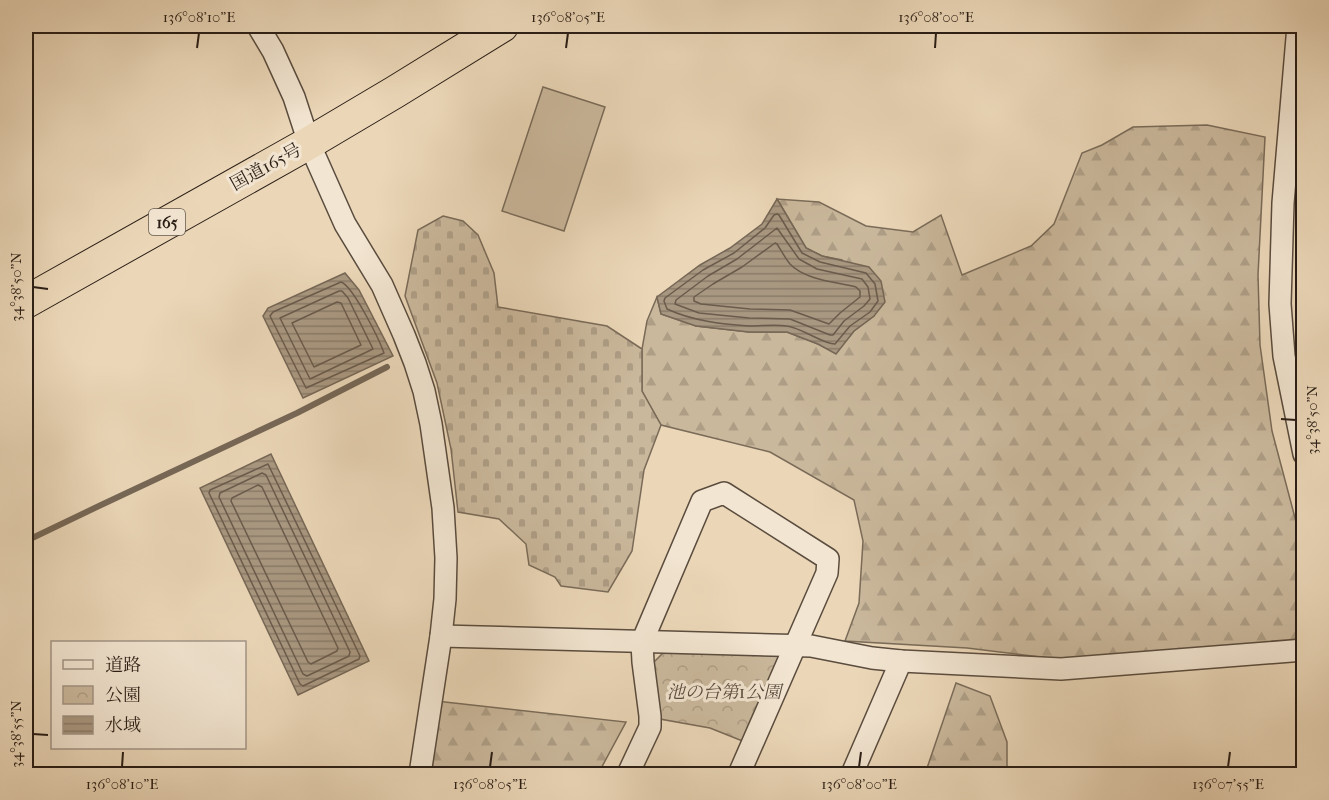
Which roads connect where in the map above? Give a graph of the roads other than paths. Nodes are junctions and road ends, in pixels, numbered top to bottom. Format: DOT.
graph roads {
  1 [pos="258,26"];
  2 [pos="502,26"];
  3 [pos="1292,26"];
  4 [pos="1298,95"];
  5 [pos="309,143"];
  6 [pos="26,302"];
  7 [pos="1304,454"];
  8 [pos="441,636"];
  9 [pos="642,642"];
  10 [pos="796,645"];
  11 [pos="1304,650"];
  12 [pos="901,661"];
  13 [pos="420,774"];
  14 [pos="628,774"];
  15 [pos="739,774"];
  16 [pos="852,774"];
  1 -- 5 [label="street"];
  2 -- 5 [label="highway, 国道165号 / 165"];
  3 -- 4 [label="street"];
  4 -- 7 [label="street"];
  5 -- 6 [label="highway, 国道165号 / 165"];
  5 -- 8 [label="street"];
  8 -- 9 [label="street"];
  8 -- 13 [label="street"];
  9 -- 10 [label="street"];
  9 -- 10 [label="street"];
  9 -- 14 [label="street"];
  10 -- 12 [label="street"];
  10 -- 15 [label="street"];
  11 -- 12 [label="street"];
  12 -- 16 [label="street"];
}
